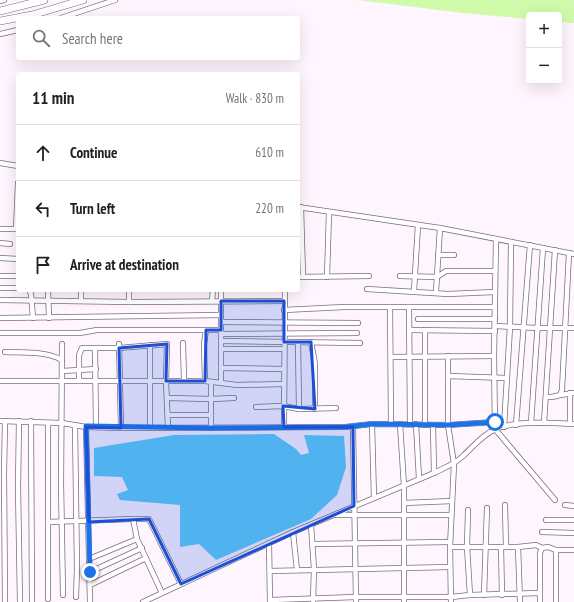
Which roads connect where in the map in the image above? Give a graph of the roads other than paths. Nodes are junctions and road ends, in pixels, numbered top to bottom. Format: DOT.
graph roads {
  1 [pos="4,0"];
  2 [pos="44,0"];
  3 [pos="83,0"];
  4 [pos="115,0"];
  5 [pos="0,1"];
  6 [pos="0,11"];
  7 [pos="27,16"];
  8 [pos="67,16"];
  9 [pos="16,18"];
  10 [pos="0,21"];
  11 [pos="16,30"];
  12 [pos="0,34"];
  13 [pos="0,164"];
  14 [pos="16,166"];
  15 [pos="300,207"];
  16 [pos="329,212"];
  17 [pos="418,225"];
  18 [pos="440,228"];
  19 [pos="0,229"];
  20 [pos="16,229"];
  21 [pos="496,239"];
  22 [pos="511,242"];
  23 [pos="0,243"];
  24 [pos="10,244"];
  25 [pos="530,245"];
  26 [pos="543,248"];
  27 [pos="555,250"];
  28 [pos="571,253"];
  29 [pos="438,255"];
  30 [pos="454,255"];
  31 [pos="0,258"];
  32 [pos="16,258"];
  33 [pos="300,262"];
  34 [pos="496,271"];
  35 [pos="0,276"];
  36 [pos="16,276"];
  37 [pos="369,276"];
  38 [pos="400,276"];
  39 [pos="415,276"];
  40 [pos="301,277"];
  41 [pos="327,277"];
  42 [pos="437,277"];
  43 [pos="0,288"];
  44 [pos="16,288"];
  45 [pos="368,289"];
  46 [pos="414,291"];
  47 [pos="30,292"];
  48 [pos="48,292"];
  49 [pos="81,292"];
  50 [pos="129,292"];
  51 [pos="213,292"];
  52 [pos="221,292"];
  53 [pos="285,292"];
  54 [pos="436,292"];
  55 [pos="495,292"];
  56 [pos="0,300"];
  57 [pos="32,300"];
  58 [pos="49,300"];
  59 [pos="81,300"];
  60 [pos="212,301"];
  61 [pos="221,301"];
  62 [pos="284,301"];
  63 [pos="129,302"];
  64 [pos="390,307"];
  65 [pos="409,307"];
  66 [pos="495,307"];
  67 [pos="284,310"];
  68 [pos="221,315"];
  69 [pos="0,318"];
  70 [pos="33,318"];
  71 [pos="49,318"];
  72 [pos="418,319"];
  73 [pos="495,319"];
  74 [pos="221,322"];
  75 [pos="284,323"];
  76 [pos="358,323"];
  77 [pos="510,327"];
  78 [pos="495,328"];
  79 [pos="523,328"];
  80 [pos="537,328"];
  81 [pos="565,328"];
  82 [pos="574,328"];
  83 [pos="551,329"];
  84 [pos="206,330"];
  85 [pos="410,330"];
  86 [pos="425,330"];
  87 [pos="221,332"];
  88 [pos="0,333"];
  89 [pos="284,334"];
  90 [pos="357,334"];
  91 [pos="221,341"];
  92 [pos="284,342"];
  93 [pos="298,342"];
  94 [pos="311,342"];
  95 [pos="183,343"];
  96 [pos="360,343"];
  97 [pos="62,344"];
  98 [pos="150,345"];
  99 [pos="119,346"];
  100 [pos="95,349"];
  101 [pos="220,349"];
  102 [pos="284,349"];
  103 [pos="6,352"];
  104 [pos="448,356"];
  105 [pos="494,356"];
  106 [pos="391,357"];
  107 [pos="410,357"];
  108 [pos="426,357"];
  109 [pos="62,360"];
  110 [pos="221,368"];
  111 [pos="96,369"];
  112 [pos="284,369"];
  113 [pos="79,370"];
  114 [pos="62,371"];
  115 [pos="448,376"];
  116 [pos="495,377"];
  117 [pos="507,378"];
  118 [pos="0,381"];
  119 [pos="62,381"];
  120 [pos="79,381"];
  121 [pos="96,381"];
  122 [pos="120,381"];
  123 [pos="150,381"];
  124 [pos="166,381"];
  125 [pos="184,381"];
  126 [pos="208,381"];
  127 [pos="221,382"];
  128 [pos="284,384"];
  129 [pos="572,393"];
  130 [pos="560,395"];
  131 [pos="546,397"];
  132 [pos="167,398"];
  133 [pos="234,398"];
  134 [pos="211,399"];
  135 [pos="283,406"];
  136 [pos="256,407"];
  137 [pos="336,408"];
  138 [pos="300,409"];
  139 [pos="315,409"];
  140 [pos="211,414"];
  141 [pos="168,415"];
  142 [pos="3,421"];
  143 [pos="19,421"];
  144 [pos="31,421"];
  145 [pos="495,422"];
  146 [pos="48,423"];
  147 [pos="62,423"];
  148 [pos="531,423"];
  149 [pos="544,423"];
  150 [pos="372,424"];
  151 [pos="391,424"];
  152 [pos="400,424"];
  153 [pos="410,424"];
  154 [pos="416,424"];
  155 [pos="425,424"];
  156 [pos="572,424"];
  157 [pos="75,425"];
  158 [pos="433,425"];
  159 [pos="448,425"];
  160 [pos="516,425"];
  161 [pos="86,426"];
  162 [pos="96,427"];
  163 [pos="150,427"];
  164 [pos="284,427"];
  165 [pos="353,427"];
  166 [pos="504,427"];
  167 [pos="121,428"];
  168 [pos="168,428"];
  169 [pos="211,428"];
  170 [pos="495,429"];
  171 [pos="454,464"];
  172 [pos="2,473"];
  173 [pos="434,473"];
  174 [pos="419,479"];
  175 [pos="404,486"];
  176 [pos="2,490"];
  177 [pos="374,498"];
  178 [pos="555,500"];
  179 [pos="452,501"];
  180 [pos="404,503"];
  181 [pos="505,505"];
  182 [pos="565,505"];
  183 [pos="354,506"];
  184 [pos="574,506"];
  185 [pos="487,508"];
  186 [pos="468,510"];
  187 [pos="404,514"];
  188 [pos="332,515"];
  189 [pos="354,515"];
  190 [pos="451,515"];
  191 [pos="133,520"];
  192 [pos="546,520"];
  193 [pos="574,520"];
  194 [pos="48,522"];
  195 [pos="62,522"];
  196 [pos="76,522"];
  197 [pos="89,522"];
  198 [pos="311,525"];
  199 [pos="293,532"];
  200 [pos="542,532"];
  201 [pos="574,532"];
  202 [pos="137,539"];
  203 [pos="269,543"];
  204 [pos="404,543"];
  205 [pos="313,544"];
  206 [pos="355,544"];
  207 [pos="450,545"];
  208 [pos="506,546"];
  209 [pos="468,547"];
  210 [pos="486,547"];
  211 [pos="501,547"];
  212 [pos="518,547"];
  213 [pos="142,548"];
  214 [pos="542,548"];
  215 [pos="556,550"];
  216 [pos="574,550"];
  217 [pos="146,558"];
  218 [pos="2,559"];
  219 [pos="89,559"];
  220 [pos="450,567"];
  221 [pos="355,568"];
  222 [pos="404,568"];
  223 [pos="314,569"];
  224 [pos="297,570"];
  225 [pos="270,571"];
  226 [pos="90,572"];
  227 [pos="181,584"];
  228 [pos="90,585"];
  229 [pos="162,593"];
  230 [pos="540,593"];
  231 [pos="519,594"];
  232 [pos="63,595"];
  233 [pos="470,595"];
  234 [pos="484,595"];
  235 [pos="502,595"];
  236 [pos="3,596"];
  237 [pos="76,597"];
  238 [pos="48,599"];
  239 [pos="313,600"];
  240 [pos="356,600"];
  241 [pos="404,600"];
  242 [pos="451,600"];
  243 [pos="270,601"];
  244 [pos="5,602"];
  245 [pos="20,602"];
  246 [pos="32,602"];
  247 [pos="90,602"];
  248 [pos="143,602"];
  249 [pos="520,602"];
  250 [pos="540,602"];
  251 [pos="556,602"];
  1 -- 5 [label="street"];
  2 -- 6 [label="highway"];
  3 -- 7 [label="highway"];
  4 -- 8 [label="street"];
  9 -- 10 [label="highway"];
  11 -- 12 [label="street"];
  13 -- 14 [label="street"];
  15 -- 16 [label="street"];
  15 -- 33 [label="street"];
  16 -- 17 [label="street"];
  16 -- 41 [label="street"];
  17 -- 18 [label="street"];
  17 -- 39 [label="street"];
  18 -- 21 [label="street"];
  18 -- 29 [label="street"];
  19 -- 20 [label="street"];
  21 -- 22 [label="street"];
  21 -- 34 [label="street"];
  22 -- 25 [label="street"];
  22 -- 77 [label="street"];
  23 -- 24 [label="street"];
  25 -- 26 [label="street"];
  25 -- 79 [label="street"];
  26 -- 27 [label="street"];
  26 -- 80 [label="street"];
  27 -- 28 [label="street"];
  27 -- 83 [label="street"];
  28 -- 81 [label="street"];
  29 -- 30 [label="street"];
  29 -- 42 [label="street"];
  31 -- 32 [label="street"];
  33 -- 40 [label="street"];
  34 -- 42 [label="street"];
  34 -- 55 [label="street"];
  35 -- 36 [label="street"];
  37 -- 41 [label="street"];
  38 -- 39 [label="street"];
  39 -- 42 [label="street"];
  39 -- 46 [label="street"];
  40 -- 41 [label="street"];
  42 -- 54 [label="street"];
  43 -- 44 [label="street"];
  45 -- 46 [label="street"];
  46 -- 54 [label="street"];
  47 -- 57 [label="street"];
  48 -- 58 [label="street"];
  49 -- 59 [label="street"];
  50 -- 63 [label="street"];
  51 -- 60 [label="street"];
  52 -- 61 [label="street"];
  53 -- 62 [label="street"];
  54 -- 55 [label="street"];
  55 -- 66 [label="street"];
  56 -- 57 [label="street"];
  57 -- 58 [label="street"];
  57 -- 70 [label="street"];
  58 -- 59 [label="street"];
  58 -- 71 [label="street"];
  59 -- 63 [label="street"];
  60 -- 61 [label="street"];
  60 -- 63 [label="street"];
  61 -- 62 [label="street"];
  61 -- 68 [label="street"];
  62 -- 67 [label="street"];
  64 -- 65 [label="street"];
  64 -- 67 [label="street"];
  64 -- 106 [label="street"];
  65 -- 66 [label="street"];
  65 -- 85 [label="street"];
  66 -- 73 [label="street"];
  67 -- 75 [label="street"];
  68 -- 71 [label="street"];
  68 -- 74 [label="street"];
  69 -- 70 [label="street"];
  70 -- 71 [label="street"];
  72 -- 73 [label="street"];
  73 -- 78 [label="street"];
  74 -- 75 [label="street"];
  74 -- 87 [label="street"];
  75 -- 76 [label="street"];
  75 -- 89 [label="street"];
  77 -- 78 [label="street"];
  77 -- 79 [label="street"];
  77 -- 117 [label="street"];
  78 -- 86 [label="street"];
  78 -- 105 [label="street"];
  79 -- 80 [label="street"];
  79 -- 160 [label="street"];
  80 -- 83 [label="street"];
  80 -- 148 [label="street"];
  81 -- 82 [label="street"];
  81 -- 83 [label="street"];
  81 -- 130 [label="street"];
  83 -- 131 [label="street"];
  84 -- 87 [label="street"];
  84 -- 88 [label="street"];
  84 -- 126 [label="street"];
  85 -- 86 [label="street"];
  85 -- 107 [label="street"];
  86 -- 108 [label="street"];
  87 -- 89 [label="street"];
  87 -- 91 [label="street"];
  89 -- 90 [label="street"];
  89 -- 92 [label="street"];
  91 -- 92 [label="street"];
  91 -- 101 [label="street"];
  92 -- 93 [label="street"];
  92 -- 102 [label="street"];
  93 -- 94 [label="street"];
  93 -- 138 [label="street"];
  94 -- 96 [label="street"];
  94 -- 139 [label="street"];
  95 -- 125 [label="street"];
  97 -- 109 [label="street"];
  98 -- 99 [label="street"];
  98 -- 123 [label="street"];
  98 -- 124 [label="street"];
  99 -- 113 [label="street"];
  99 -- 122 [label="street"];
  100 -- 111 [label="street"];
  101 -- 102 [label="street"];
  101 -- 110 [label="street"];
  102 -- 112 [label="street"];
  103 -- 109 [label="street"];
  104 -- 105 [label="street"];
  104 -- 108 [label="street"];
  104 -- 115 [label="street"];
  105 -- 116 [label="street"];
  106 -- 107 [label="street"];
  106 -- 151 [label="street"];
  107 -- 108 [label="street"];
  107 -- 153 [label="street"];
  108 -- 155 [label="street"];
  109 -- 114 [label="street"];
  110 -- 112 [label="street"];
  110 -- 127 [label="street"];
  111 -- 113 [label="street"];
  111 -- 121 [label="street"];
  112 -- 128 [label="street"];
  113 -- 114 [label="street"];
  113 -- 120 [label="street"];
  114 -- 119 [label="street"];
  115 -- 116 [label="street"];
  115 -- 159 [label="street"];
  116 -- 117 [label="street"];
  116 -- 145 [label="street"];
  117 -- 166 [label="street"];
  118 -- 119 [label="street"];
  119 -- 120 [label="street"];
  119 -- 147 [label="street"];
  120 -- 121 [label="street"];
  121 -- 122 [label="street"];
  121 -- 162 [label="street"];
  122 -- 123 [label="street"];
  122 -- 167 [label="street"];
  123 -- 124 [label="street"];
  123 -- 163 [label="street"];
  124 -- 125 [label="street"];
  124 -- 132 [label="street"];
  125 -- 126 [label="street"];
  126 -- 127 [label="street"];
  126 -- 134 [label="street"];
  127 -- 128 [label="street"];
  128 -- 135 [label="street"];
  129 -- 130 [label="street"];
  129 -- 156 [label="street"];
  130 -- 131 [label="street"];
  131 -- 149 [label="street"];
  132 -- 134 [label="street"];
  132 -- 141 [label="street"];
  133 -- 134 [label="street"];
  134 -- 140 [label="street"];
  135 -- 136 [label="street"];
  135 -- 138 [label="street"];
  135 -- 164 [label="street"];
  137 -- 139 [label="street"];
  138 -- 139 [label="street"];
  140 -- 141 [label="street"];
  140 -- 169 [label="street"];
  141 -- 168 [label="street"];
  142 -- 143 [label="street"];
  142 -- 172 [label="street"];
  143 -- 144 [label="street"];
  143 -- 245 [label="street"];
  144 -- 146 [label="street"];
  144 -- 246 [label="street"];
  145 -- 159 [label="street"];
  145 -- 170 [label="street"];
  146 -- 147 [label="street"];
  146 -- 194 [label="street"];
  147 -- 157 [label="street"];
  147 -- 195 [label="street"];
  148 -- 149 [label="street"];
  148 -- 160 [label="street"];
  149 -- 156 [label="street"];
  150 -- 151 [label="street"];
  150 -- 165 [label="street"];
  150 -- 177 [label="street"];
  151 -- 152 [label="street"];
  152 -- 153 [label="street"];
  152 -- 175 [label="street"];
  153 -- 154 [label="street"];
  154 -- 155 [label="street"];
  154 -- 174 [label="street"];
  155 -- 158 [label="street"];
  157 -- 161 [label="street"];
  157 -- 196 [label="street"];
  158 -- 159 [label="street"];
  158 -- 173 [label="street"];
  159 -- 171 [label="street"];
  160 -- 166 [label="street"];
  161 -- 162 [label="street"];
  161 -- 197 [label="street"];
  162 -- 167 [label="street"];
  163 -- 167 [label="street"];
  163 -- 168 [label="street"];
  164 -- 165 [label="street"];
  164 -- 169 [label="street"];
  165 -- 183 [label="street"];
  166 -- 170 [label="street"];
  168 -- 169 [label="street"];
  170 -- 171 [label="street"];
  170 -- 178 [label="street"];
  171 -- 173 [label="street"];
  171 -- 179 [label="street"];
  172 -- 176 [label="street"];
  173 -- 174 [label="street"];
  174 -- 175 [label="street"];
  175 -- 177 [label="street"];
  175 -- 180 [label="street"];
  176 -- 218 [label="street"];
  177 -- 183 [label="street"];
  179 -- 180 [label="street"];
  179 -- 190 [label="street"];
  180 -- 187 [label="street"];
  181 -- 208 [label="street"];
  182 -- 184 [label="street"];
  183 -- 188 [label="street"];
  183 -- 189 [label="street"];
  185 -- 210 [label="street"];
  186 -- 209 [label="street"];
  187 -- 189 [label="street"];
  187 -- 190 [label="street"];
  187 -- 204 [label="street"];
  188 -- 189 [label="street"];
  188 -- 198 [label="street"];
  189 -- 206 [label="street"];
  190 -- 207 [label="street"];
  191 -- 197 [label="street"];
  191 -- 202 [label="street"];
  191 -- 227 [label="street"];
  192 -- 193 [label="street"];
  194 -- 195 [label="street"];
  194 -- 238 [label="street"];
  195 -- 196 [label="street"];
  195 -- 232 [label="street"];
  196 -- 197 [label="street"];
  196 -- 237 [label="street"];
  197 -- 219 [label="street"];
  198 -- 199 [label="street"];
  198 -- 205 [label="street"];
  199 -- 203 [label="street"];
  199 -- 224 [label="street"];
  200 -- 201 [label="street"];
  202 -- 213 [label="street"];
  202 -- 219 [label="street"];
  203 -- 225 [label="street"];
  203 -- 227 [label="street"];
  204 -- 206 [label="street"];
  204 -- 207 [label="street"];
  204 -- 222 [label="street"];
  205 -- 206 [label="street"];
  205 -- 223 [label="street"];
  206 -- 221 [label="street"];
  207 -- 209 [label="street"];
  207 -- 220 [label="street"];
  208 -- 211 [label="street"];
  208 -- 212 [label="street"];
  209 -- 210 [label="street"];
  209 -- 233 [label="street"];
  210 -- 211 [label="street"];
  210 -- 234 [label="street"];
  211 -- 235 [label="street"];
  212 -- 214 [label="street"];
  212 -- 231 [label="street"];
  213 -- 217 [label="street"];
  213 -- 226 [label="street"];
  214 -- 215 [label="street"];
  214 -- 230 [label="street"];
  215 -- 216 [label="street"];
  215 -- 251 [label="street"];
  217 -- 228 [label="street"];
  217 -- 229 [label="street"];
  218 -- 236 [label="street"];
  219 -- 226 [label="street"];
  220 -- 222 [label="street"];
  220 -- 242 [label="street"];
  221 -- 222 [label="street"];
  221 -- 223 [label="street"];
  221 -- 240 [label="street"];
  222 -- 241 [label="street"];
  223 -- 224 [label="street"];
  223 -- 239 [label="street"];
  224 -- 225 [label="street"];
  225 -- 243 [label="street"];
  226 -- 228 [label="street"];
  227 -- 229 [label="street"];
  228 -- 247 [label="street"];
  229 -- 248 [label="street"];
  230 -- 231 [label="street"];
  230 -- 250 [label="street"];
  231 -- 235 [label="street"];
  231 -- 249 [label="street"];
  233 -- 234 [label="street"];
  233 -- 242 [label="street"];
  234 -- 235 [label="street"];
  236 -- 244 [label="street"];
  239 -- 240 [label="street"];
  239 -- 243 [label="street"];
  240 -- 241 [label="street"];
  241 -- 242 [label="street"];
}
